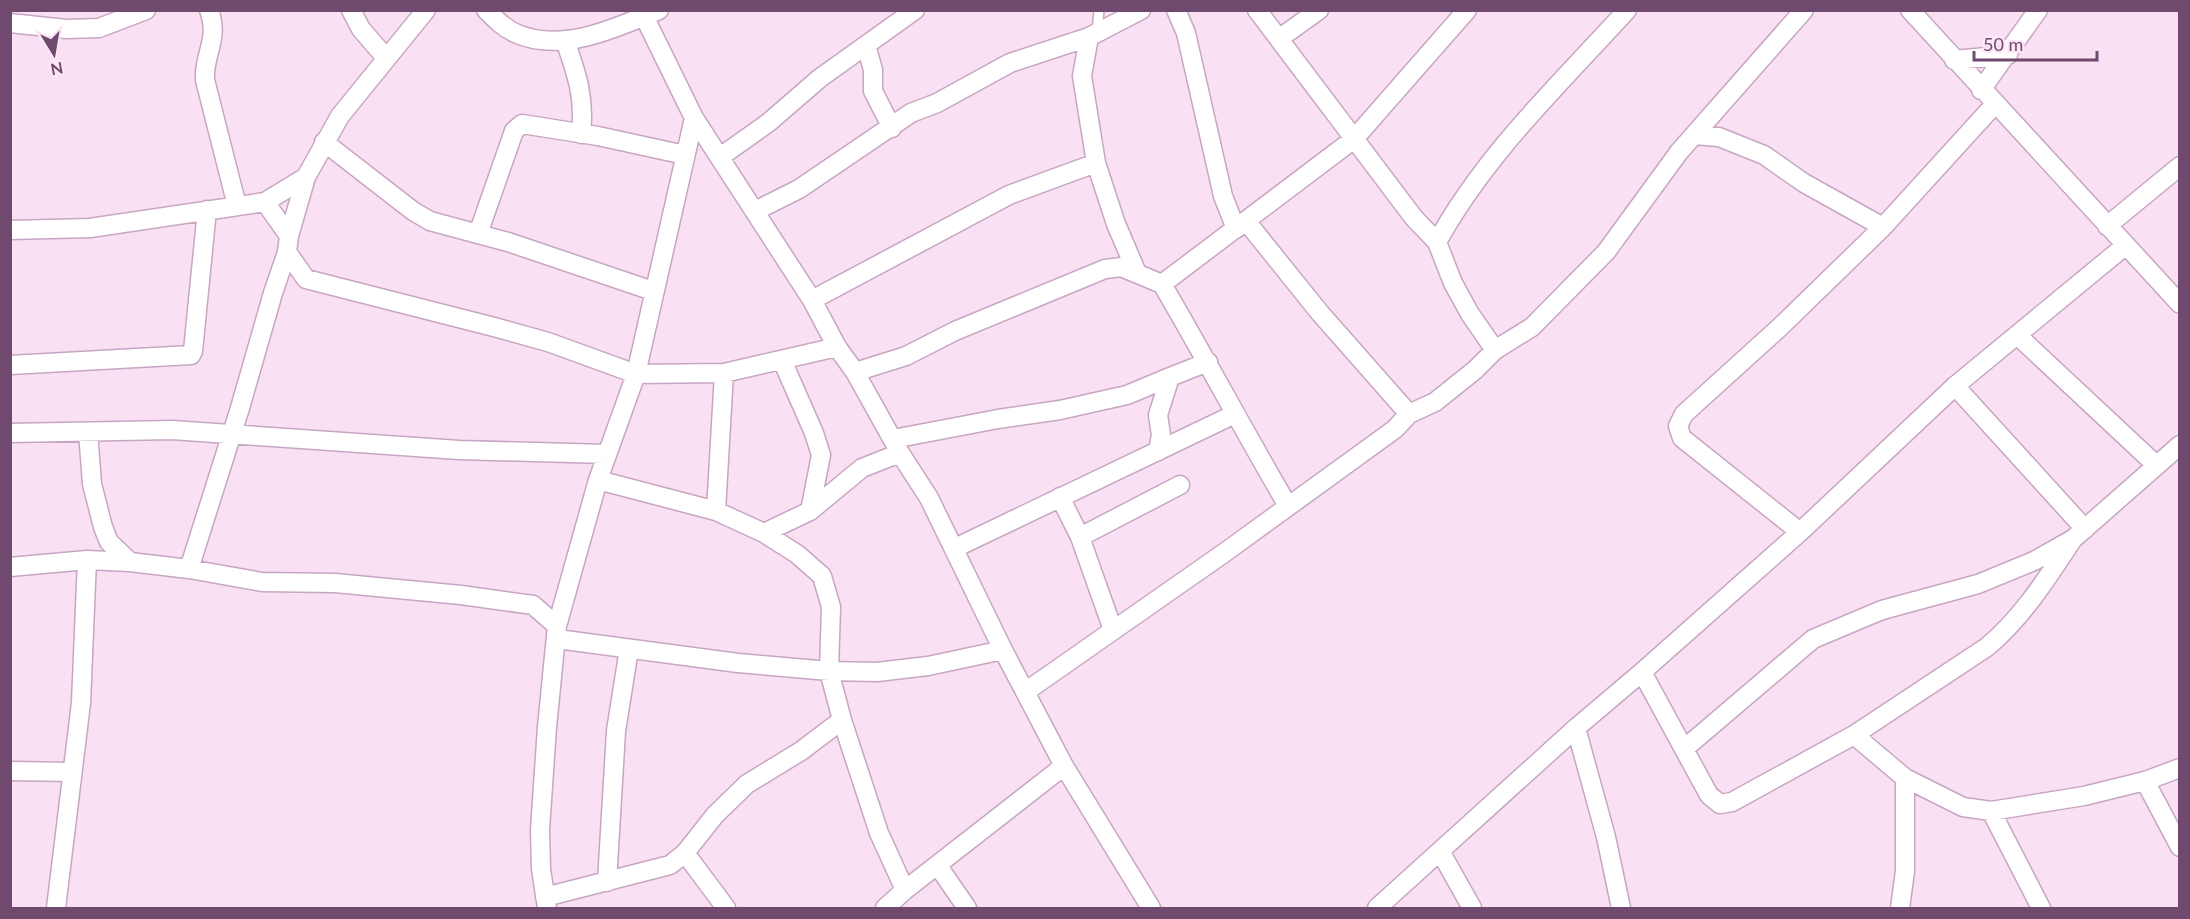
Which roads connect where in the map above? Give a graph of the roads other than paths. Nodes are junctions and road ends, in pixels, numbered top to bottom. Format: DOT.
graph roads {
  1 [pos="146,10"];
  2 [pos="208,10"];
  3 [pos="351,10"];
  4 [pos="426,10"];
  5 [pos="486,10"];
  6 [pos="915,10"];
  7 [pos="1099,10"];
  8 [pos="1141,10"];
  9 [pos="1176,10"];
  10 [pos="1257,10"];
  11 [pos="1319,10"];
  12 [pos="1467,10"];
  13 [pos="1627,10"];
  14 [pos="1804,10"];
  15 [pos="1910,10"];
  16 [pos="2038,10"];
  17 [pos="648,12"];
  18 [pos="10,23"];
  19 [pos="1093,35"];
  20 [pos="1280,38"];
  21 [pos="565,40"];
  22 [pos="866,45"];
  23 [pos="2008,55"];
  24 [pos="386,58"];
  25 [pos="1954,60"];
  26 [pos="1982,90"];
  27 [pos="1995,104"];
  28 [pos="694,118"];
  29 [pos="892,128"];
  30 [pos="581,134"];
  31 [pos="1694,135"];
  32 [pos="1354,139"];
  33 [pos="324,142"];
  34 [pos="685,155"];
  35 [pos="720,157"];
  36 [pos="1096,163"];
  37 [pos="2180,165"];
  38 [pos="306,177"];
  39 [pos="265,202"];
  40 [pos="237,206"];
  41 [pos="207,210"];
  42 [pos="755,211"];
  43 [pos="1241,225"];
  44 [pos="2107,226"];
  45 [pos="1883,227"];
  46 [pos="10,230"];
  47 [pos="478,234"];
  48 [pos="1437,242"];
  49 [pos="288,244"];
  50 [pos="2126,245"];
  51 [pos="1137,273"];
  52 [pos="1162,284"];
  53 [pos="653,291"];
  54 [pos="2177,297"];
  55 [pos="812,300"];
  56 [pos="2017,335"];
  57 [pos="837,347"];
  58 [pos="1495,350"];
  59 [pos="782,360"];
  60 [pos="1208,362"];
  61 [pos="10,365"];
  62 [pos="855,372"];
  63 [pos="724,373"];
  64 [pos="636,374"];
  65 [pos="1170,377"];
  66 [pos="1954,386"];
  67 [pos="1235,414"];
  68 [pos="1409,414"];
  69 [pos="10,432"];
  70 [pos="88,432"];
  71 [pos="232,434"];
  72 [pos="2180,445"];
  73 [pos="896,446"];
  74 [pos="1158,451"];
  75 [pos="607,454"];
  76 [pos="2155,464"];
  77 [pos="598,480"];
  78 [pos="1180,485"];
  79 [pos="1060,497"];
  80 [pos="1288,506"];
  81 [pos="716,511"];
  82 [pos="810,511"];
  83 [pos="1800,532"];
  84 [pos="764,533"];
  85 [pos="2079,534"];
  86 [pos="1080,537"];
  87 [pos="955,548"];
  88 [pos="87,560"];
  89 [pos="130,562"];
  90 [pos="10,567"];
  91 [pos="189,569"];
  92 [pos="1113,630"];
  93 [pos="557,632"];
  94 [pos="629,649"];
  95 [pos="1003,650"];
  96 [pos="829,671"];
  97 [pos="1642,672"];
  98 [pos="1025,692"];
  99 [pos="842,720"];
  100 [pos="1576,728"];
  101 [pos="1854,735"];
  102 [pos="1684,749"];
  103 [pos="1064,766"];
  104 [pos="2180,768"];
  105 [pos="10,771"];
  106 [pos="72,772"];
  107 [pos="1905,778"];
  108 [pos="2145,781"];
  109 [pos="1991,811"];
  110 [pos="2180,847"];
  111 [pos="1440,851"];
  112 [pos="685,853"];
  113 [pos="938,866"];
  114 [pos="607,882"];
  115 [pos="905,890"];
  116 [pos="546,903"];
  117 [pos="56,909"];
  118 [pos="726,909"];
  119 [pos="885,909"];
  120 [pos="968,909"];
  121 [pos="1151,909"];
  122 [pos="1377,909"];
  123 [pos="1472,909"];
  124 [pos="1621,909"];
  125 [pos="1900,909"];
  126 [pos="2041,909"];
  1 -- 18 [label="street"];
  2 -- 40 [label="street"];
  3 -- 24 [label="street"];
  4 -- 24 [label="street"];
  5 -- 21 [label="street"];
  6 -- 22 [label="street"];
  7 -- 19 [label="lane"];
  8 -- 19 [label="street"];
  9 -- 43 [label="street"];
  10 -- 20 [label="street"];
  11 -- 20 [label="street"];
  12 -- 32 [label="street"];
  13 -- 48 [label="street"];
  14 -- 31 [label="street"];
  15 -- 25 [label="street"];
  16 -- 23 [label="street"];
  17 -- 21 [label="street"];
  17 -- 28 [label="street"];
  19 -- 29 [label="street"];
  19 -- 36 [label="street"];
  20 -- 32 [label="street"];
  21 -- 30 [label="street"];
  22 -- 29 [label="street"];
  22 -- 35 [label="street"];
  23 -- 25 [label="street"];
  23 -- 26 [label="street"];
  24 -- 33 [label="street"];
  25 -- 26 [label="street"];
  26 -- 27 [label="street"];
  27 -- 44 [label="street"];
  27 -- 45 [label="street"];
  28 -- 34 [label="street"];
  28 -- 35 [label="street"];
  29 -- 42 [label="street"];
  30 -- 34 [label="street"];
  30 -- 47 [label="street"];
  31 -- 45 [label="street"];
  31 -- 58 [label="street"];
  32 -- 43 [label="street"];
  32 -- 48 [label="street"];
  33 -- 38 [label="street"];
  33 -- 47 [label="street"];
  34 -- 53 [label="street"];
  35 -- 42 [label="street"];
  36 -- 51 [label="street"];
  36 -- 55 [label="street"];
  37 -- 44 [label="street"];
  38 -- 39 [label="street"];
  38 -- 49 [label="street"];
  39 -- 40 [label="street"];
  39 -- 49 [label="street"];
  40 -- 41 [label="street"];
  41 -- 46 [label="street"];
  41 -- 61 [label="street"];
  42 -- 55 [label="street"];
  43 -- 52 [label="street"];
  43 -- 68 [label="street"];
  44 -- 50 [label="street"];
  45 -- 83 [label="street"];
  47 -- 53 [label="street"];
  48 -- 58 [label="street"];
  49 -- 64 [label="street"];
  49 -- 71 [label="street"];
  50 -- 54 [label="street"];
  50 -- 56 [label="street"];
  51 -- 52 [label="street"];
  51 -- 62 [label="street"];
  52 -- 60 [label="street"];
  53 -- 64 [label="street"];
  55 -- 57 [label="street"];
  56 -- 66 [label="street"];
  56 -- 76 [label="street"];
  57 -- 59 [label="street"];
  57 -- 62 [label="street"];
  58 -- 68 [label="street"];
  59 -- 63 [label="street"];
  59 -- 82 [label="street"];
  60 -- 65 [label="street"];
  60 -- 67 [label="street"];
  62 -- 73 [label="street"];
  63 -- 64 [label="street"];
  63 -- 81 [label="street"];
  64 -- 75 [label="street"];
  65 -- 73 [label="street"];
  65 -- 74 [label="street"];
  66 -- 83 [label="street"];
  66 -- 85 [label="street"];
  67 -- 74 [label="street"];
  67 -- 80 [label="street"];
  68 -- 80 [label="street"];
  69 -- 70 [label="street"];
  70 -- 71 [label="street"];
  70 -- 89 [label="street"];
  71 -- 75 [label="street"];
  71 -- 91 [label="street"];
  72 -- 76 [label="street"];
  73 -- 82 [label="street"];
  73 -- 87 [label="street"];
  74 -- 79 [label="street"];
  75 -- 77 [label="street"];
  76 -- 85 [label="street"];
  77 -- 81 [label="street"];
  77 -- 93 [label="street"];
  78 -- 86 [label="street"];
  79 -- 86 [label="street"];
  79 -- 87 [label="street"];
  80 -- 92 [label="street"];
  81 -- 84 [label="street"];
  82 -- 84 [label="street"];
  83 -- 97 [label="street"];
  84 -- 96 [label="street"];
  85 -- 101 [label="street"];
  85 -- 102 [label="street"];
  86 -- 92 [label="street"];
  87 -- 95 [label="street"];
  88 -- 89 [label="street"];
  88 -- 90 [label="street"];
  88 -- 106 [label="street"];
  89 -- 91 [label="street"];
  91 -- 93 [label="street"];
  92 -- 98 [label="street"];
  93 -- 94 [label="street"];
  93 -- 116 [label="street"];
  94 -- 96 [label="street"];
  94 -- 114 [label="street"];
  95 -- 96 [label="street"];
  95 -- 98 [label="street"];
  96 -- 99 [label="street"];
  97 -- 100 [label="street"];
  97 -- 102 [label="street"];
  98 -- 103 [label="street"];
  99 -- 112 [label="street"];
  99 -- 115 [label="street"];
  100 -- 111 [label="street"];
  100 -- 124 [label="street"];
  101 -- 102 [label="street"];
  101 -- 107 [label="street"];
  103 -- 113 [label="street"];
  103 -- 121 [label="street"];
  104 -- 108 [label="street"];
  105 -- 106 [label="street"];
  106 -- 117 [label="street"];
  107 -- 109 [label="street"];
  107 -- 125 [label="street"];
  108 -- 109 [label="street"];
  108 -- 110 [label="street"];
  109 -- 126 [label="street"];
  111 -- 122 [label="street"];
  111 -- 123 [label="street"];
  112 -- 114 [label="street"];
  112 -- 118 [label="street"];
  113 -- 115 [label="street"];
  113 -- 120 [label="street"];
  114 -- 116 [label="street"];
  115 -- 119 [label="street"];
}
